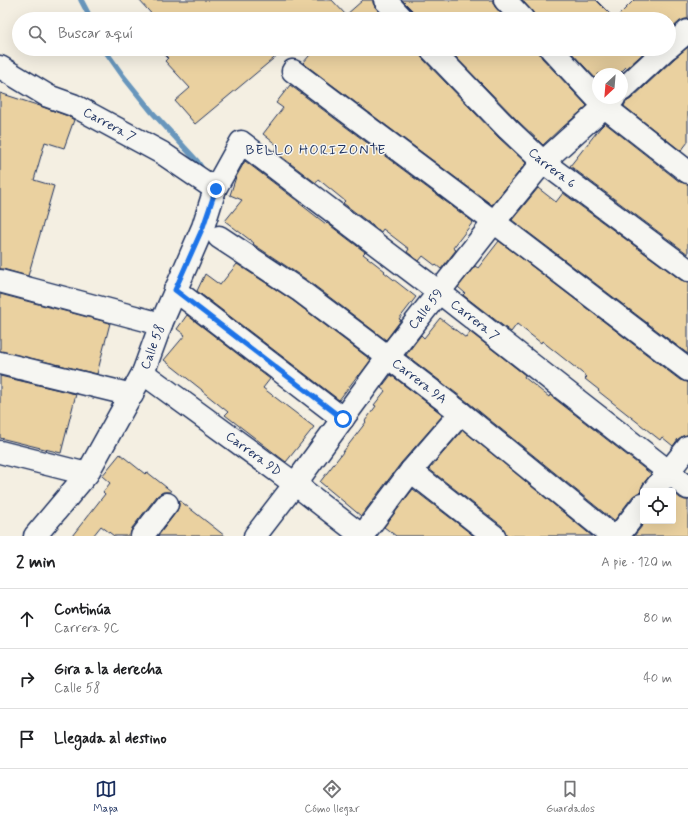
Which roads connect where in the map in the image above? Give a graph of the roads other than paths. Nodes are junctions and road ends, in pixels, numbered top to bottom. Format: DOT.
graph roads {
  1 [pos="385,0"];
  2 [pos="505,0"];
  3 [pos="396,12"];
  4 [pos="516,12"];
  5 [pos="688,30"];
  6 [pos="676,41"];
  7 [pos="438,56"];
  8 [pos="559,56"];
  9 [pos="658,56"];
  10 [pos="0,67"];
  11 [pos="293,71"];
  12 [pos="628,84"];
  13 [pos="592,86"];
  14 [pos="607,104"];
  15 [pos="611,104"];
  16 [pos="241,142"];
  17 [pos="543,162"];
  18 [pos="688,172"];
  19 [pos="216,189"];
  20 [pos="494,222"];
  21 [pos="219,237"];
  22 [pos="688,270"];
  23 [pos="0,281"];
  24 [pos="175,290"];
  25 [pos="439,292"];
  26 [pos="160,324"];
  27 [pos="388,357"];
  28 [pos="0,363"];
  29 [pos="688,370"];
  30 [pos="143,373"];
  31 [pos="132,395"];
  32 [pos="461,413"];
  33 [pos="343,419"];
  34 [pos="688,447"];
  35 [pos="0,452"];
  36 [pos="411,471"];
  37 [pos="669,472"];
  38 [pos="87,474"];
  39 [pos="295,484"];
  40 [pos="656,488"];
  41 [pos="688,488"];
  42 [pos="167,504"];
  43 [pos="640,508"];
  44 [pos="35,536"];
  45 [pos="142,536"];
  46 [pos="255,536"];
  47 [pos="362,536"];
  48 [pos="494,536"];
  49 [pos="612,536"];
  50 [pos="618,536"];
  1 -- 3 [label="street"];
  2 -- 4 [label="street"];
  5 -- 6 [label="street"];
  7 -- 17 [label="street, Carrera 6"];
  8 -- 13 [label="street"];
  9 -- 12 [label="street"];
  10 -- 19 [label="street, Carrera 7"];
  11 -- 20 [label="street"];
  14 -- 17 [label="street, Calle 59"];
  15 -- 18 [label="street"];
  16 -- 19 [label="street, Calle 58"];
  16 -- 25 [label="street, Carrera 7"];
  17 -- 20 [label="street, Calle 59"];
  17 -- 22 [label="street, Carrera 6"];
  19 -- 24 [label="street, Calle 58"];
  20 -- 25 [label="street, Calle 59"];
  20 -- 29 [label="street"];
  21 -- 27 [label="street, Carrera 9A"];
  23 -- 26 [label="street"];
  24 -- 26 [label="street, Calle 58"];
  24 -- 33 [label="street"];
  25 -- 27 [label="street, Calle 59"];
  25 -- 37 [label="street, Carrera 7"];
  26 -- 30 [label="street, Calle 58"];
  27 -- 32 [label="street, Carrera 9A"];
  27 -- 33 [label="street, Calle 59"];
  28 -- 31 [label="street"];
  30 -- 31 [label="street, Calle 58"];
  30 -- 39 [label="street, Carrera 9D"];
  31 -- 38 [label="street, Calle 58"];
  32 -- 36 [label="street"];
  32 -- 49 [label="street, Carrera 9A"];
  33 -- 39 [label="street, Calle 59"];
  34 -- 37 [label="street"];
  35 -- 38 [label="street"];
  36 -- 47 [label="street"];
  36 -- 48 [label="street"];
  37 -- 40 [label="street"];
  37 -- 41 [label="street, Carrera 7"];
  38 -- 44 [label="street, Calle 58"];
  39 -- 46 [label="street, Calle 59"];
  39 -- 47 [label="street, Carrera 9D"];
  42 -- 45 [label="street"];
  43 -- 50 [label="street"];
}
